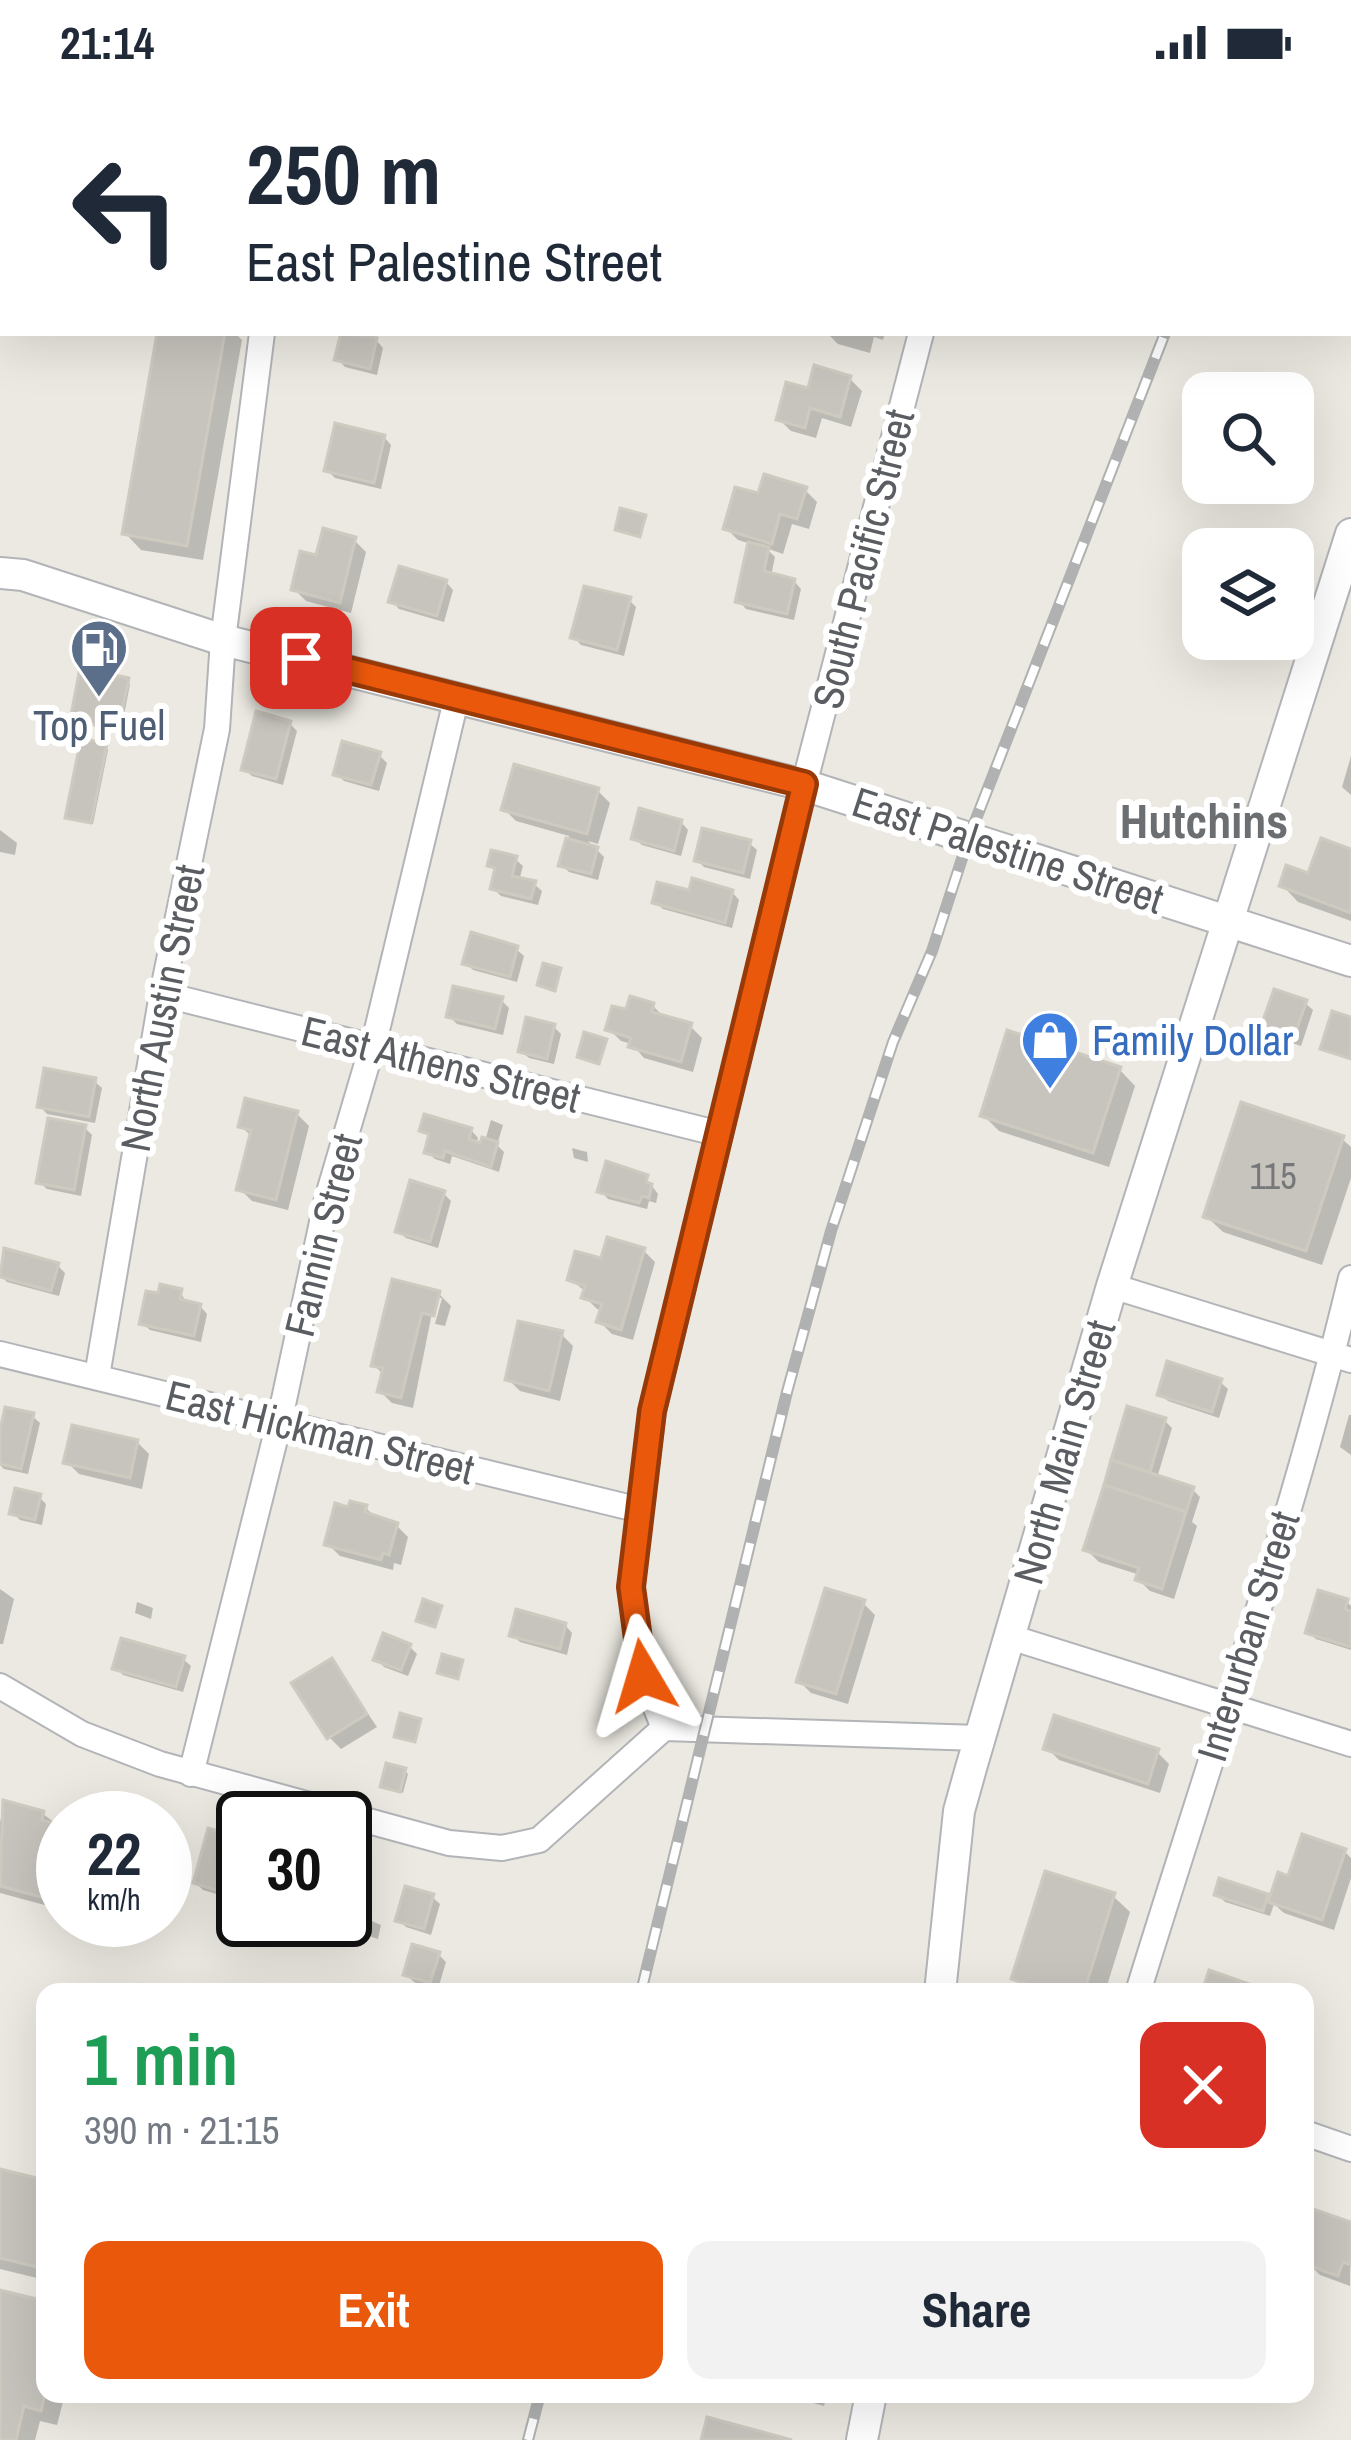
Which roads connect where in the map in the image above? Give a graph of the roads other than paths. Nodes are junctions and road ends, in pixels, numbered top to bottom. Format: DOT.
graph roads {
  1 [pos="262,336"];
  2 [pos="920,336"];
  3 [pos="1351,534"];
  4 [pos="8,568"];
  5 [pos="223,640"];
  6 [pos="457,696"];
  7 [pos="804,784"];
  8 [pos="1228,921"];
  9 [pos="1351,961"];
  10 [pos="162,994"];
  11 [pos="372,1046"];
  12 [pos="720,1134"];
  13 [pos="1351,1278"];
  14 [pos="1112,1286"];
  15 [pos="0,1354"];
  16 [pos="1342,1358"];
  17 [pos="97,1376"];
  18 [pos="279,1423"];
  19 [pos="640,1510"];
  20 [pos="1010,1637"];
  21 [pos="0,1686"];
  22 [pos="1228,1706"];
  23 [pos="664,1728"];
  24 [pos="979,1738"];
  25 [pos="1351,1744"];
  26 [pos="191,1774"];
  27 [pos="941,1983"];
  28 [pos="1141,1983"];
  29 [pos="1314,2136"];
  30 [pos="1351,2149"];
  31 [pos="870,2403"];
  32 [pos="862,2440"];
  1 -- 5 [label="street, North Austin Street"];
  2 -- 7 [label="street, South Pacific Street"];
  3 -- 8 [label="street, North Main Street"];
  4 -- 5 [label="street, East Palestine Street"];
  5 -- 6 [label="street, East Palestine Street"];
  5 -- 10 [label="street, North Austin Street"];
  6 -- 7 [label="street, East Palestine Street"];
  6 -- 11 [label="street, Fannin Street"];
  7 -- 8 [label="street, East Palestine Street"];
  7 -- 12 [label="street, South Pacific Street"];
  8 -- 9 [label="street, East Palestine Street"];
  8 -- 14 [label="street, North Main Street"];
  10 -- 11 [label="street, East Athens Street"];
  10 -- 17 [label="street, North Austin Street"];
  11 -- 12 [label="street, East Athens Street"];
  11 -- 18 [label="street, Fannin Street"];
  12 -- 19 [label="street, South Pacific Street"];
  13 -- 16 [label="street, Interurban Street"];
  14 -- 16 [label="street"];
  14 -- 20 [label="street, North Main Street"];
  15 -- 17 [label="street, East Hickman Street"];
  16 -- 22 [label="street, Interurban Street"];
  17 -- 18 [label="street, East Hickman Street"];
  18 -- 19 [label="street, East Hickman Street"];
  18 -- 26 [label="street, Fannin Street"];
  19 -- 23 [label="street, South Pacific Street"];
  20 -- 22 [label="street"];
  20 -- 24 [label="street, North Main Street"];
  21 -- 26 [label="street"];
  22 -- 25 [label="street"];
  22 -- 28 [label="street, Interurban Street"];
  23 -- 24 [label="street"];
  23 -- 26 [label="street"];
  24 -- 27 [label="street, North Main Street"];
  29 -- 30 [label="street"];
  31 -- 32 [label="street"];
}
